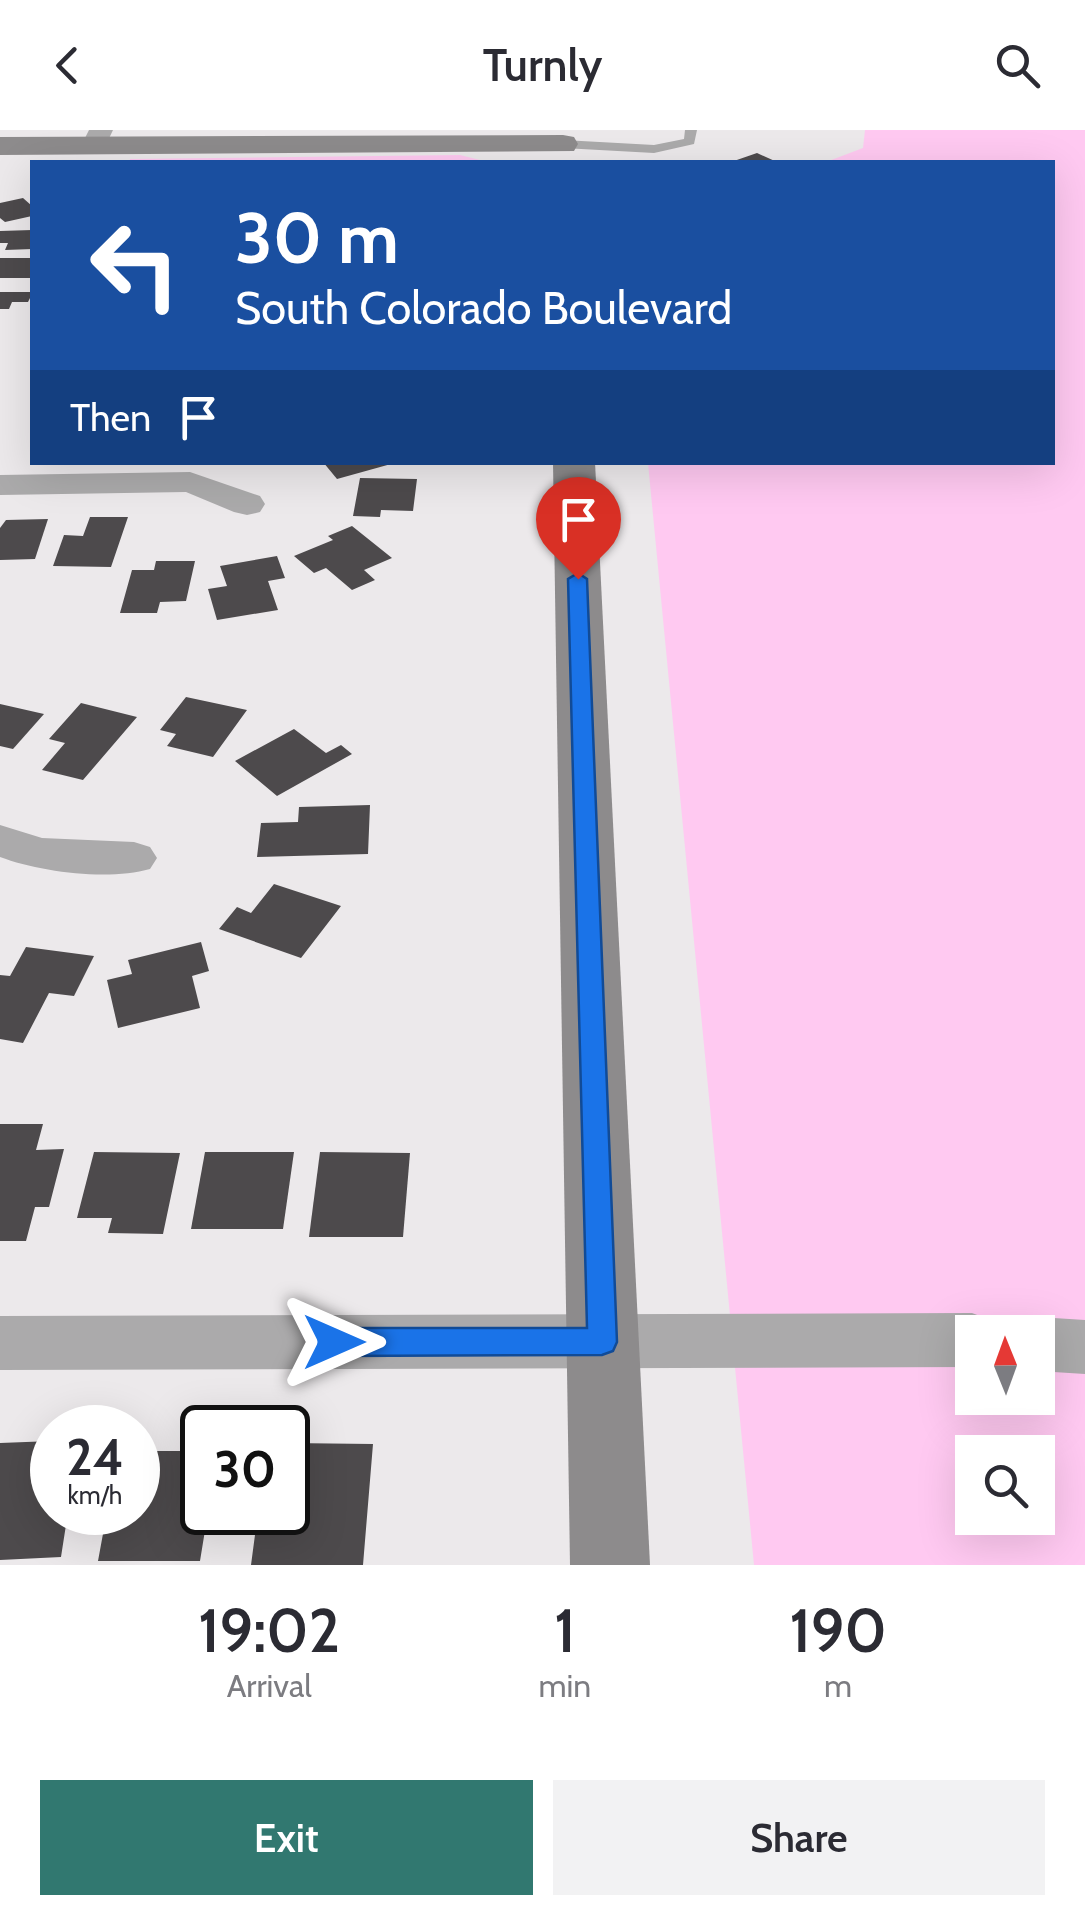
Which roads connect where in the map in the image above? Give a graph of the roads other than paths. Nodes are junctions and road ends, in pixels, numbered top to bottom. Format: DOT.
graph roads {
  1 [pos="692,131"];
  2 [pos="98,138"];
  3 [pos="564,145"];
  4 [pos="0,146"];
  5 [pos="574,465"];
  6 [pos="0,484"];
  7 [pos="247,504"];
  8 [pos="0,840"];
  9 [pos="134,858"];
  10 [pos="955,1340"];
  11 [pos="0,1342"];
  12 [pos="602,1342"];
  13 [pos="1055,1345"];
  14 [pos="1085,1347"];
  15 [pos="610,1565"];
  1 -- 3 [label="lane"];
  2 -- 3 [label="main road"];
  2 -- 4 [label="main road"];
  5 -- 12 [label="main road"];
  6 -- 7 [label="street"];
  8 -- 9 [label="street"];
  10 -- 12 [label="street"];
  11 -- 12 [label="street"];
  12 -- 15 [label="main road"];
  13 -- 14 [label="street"];
}
